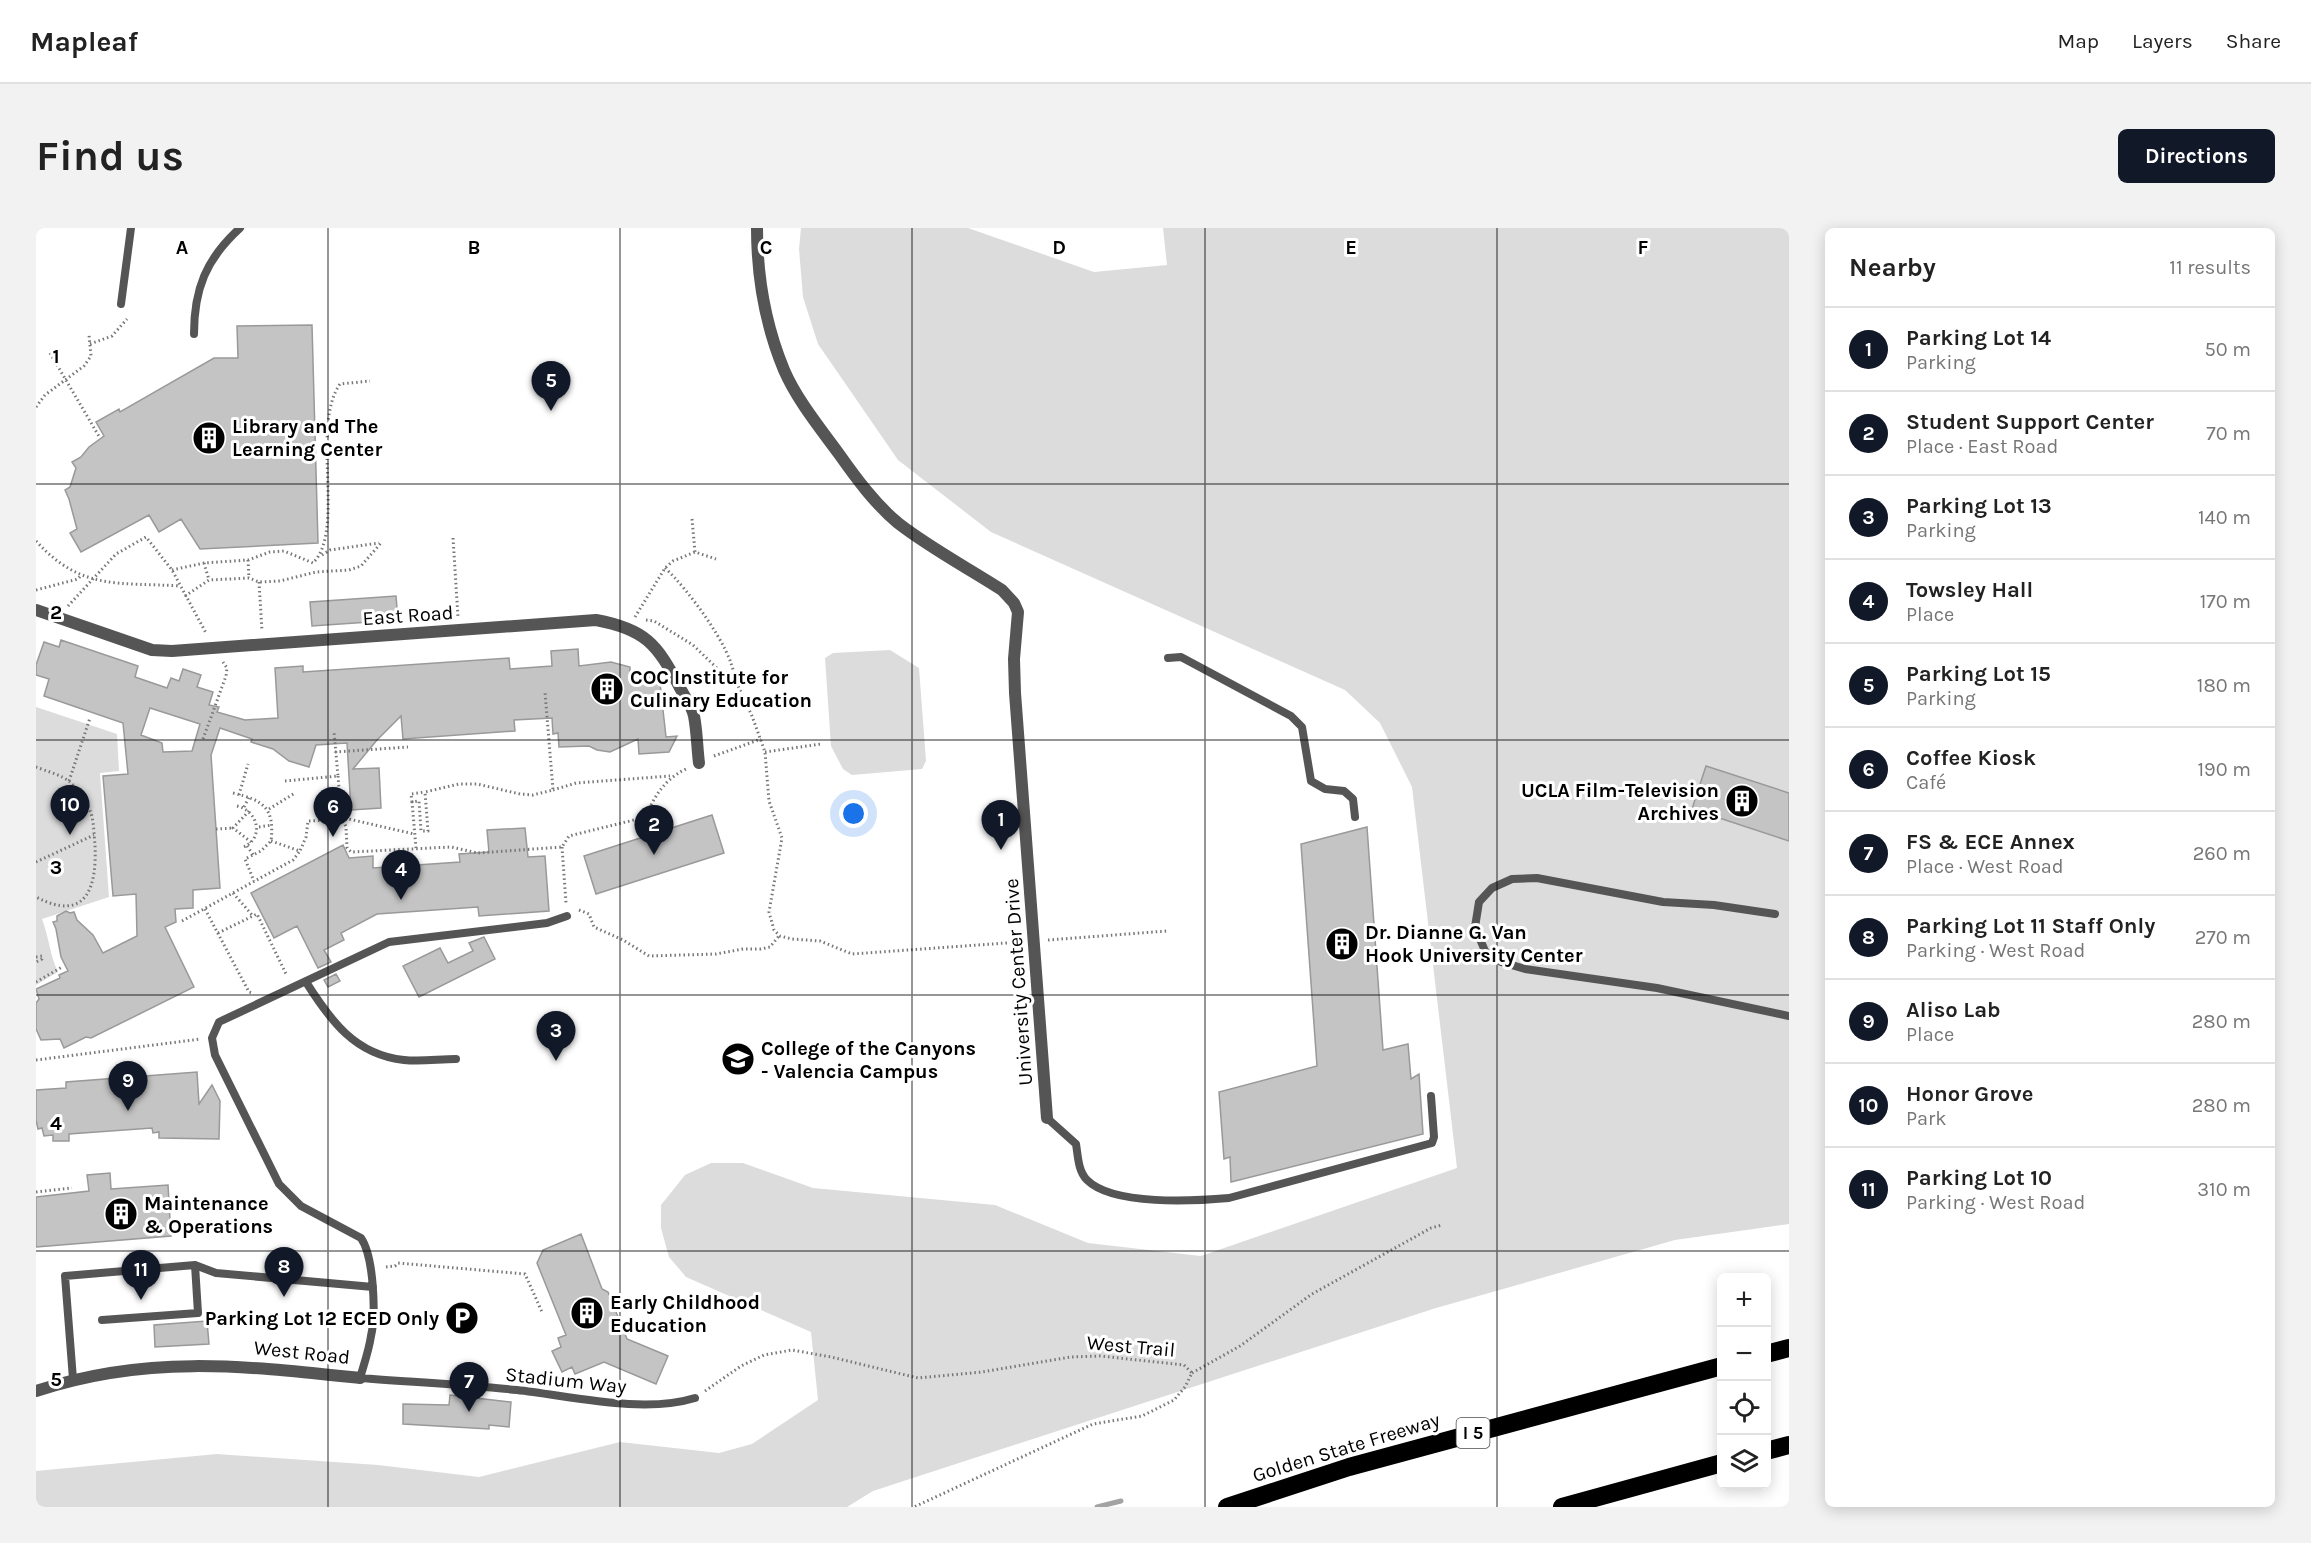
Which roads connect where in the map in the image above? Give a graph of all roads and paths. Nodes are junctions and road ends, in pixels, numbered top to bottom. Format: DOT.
graph roads {
  1 [pos="131,228"];
  2 [pos="240,228"];
  3 [pos="757,228"];
  4 [pos="121,304"];
  5 [pos="127,319"];
  6 [pos="194,334"];
  7 [pos="89,335"];
  8 [pos="90,345"];
  9 [pos="50,353"];
  10 [pos="64,379"];
  11 [pos="370,381"];
  12 [pos="36,407"];
  13 [pos="100,438"];
  14 [pos="692,519"];
  15 [pos="453,537"];
  16 [pos="36,541"];
  17 [pos="695,552"];
  18 [pos="320,556"];
  19 [pos="716,559"];
  20 [pos="248,560"];
  21 [pos="204,563"];
  22 [pos="313,563"];
  23 [pos="666,568"];
  24 [pos="172,570"];
  25 [pos="316,572"];
  26 [pos="81,575"];
  27 [pos="249,578"];
  28 [pos="91,579"];
  29 [pos="209,580"];
  30 [pos="259,582"];
  31 [pos="180,586"];
  32 [pos="36,590"];
  33 [pos="186,596"];
  34 [pos="68,606"];
  35 [pos="192,608"];
  36 [pos="36,610"];
  37 [pos="635,617"];
  38 [pos="633,630"];
  39 [pos="458,631"];
  40 [pos="263,643"];
  41 [pos="1167,658"];
  42 [pos="226,668"];
  43 [pos="734,677"];
  44 [pos="544,692"];
  45 [pos="90,718"];
  46 [pos="334,732"];
  47 [pos="203,739"];
  48 [pos="761,739"];
  49 [pos="821,744"];
  50 [pos="408,747"];
  51 [pos="335,752"];
  52 [pos="765,752"];
  53 [pos="699,763"];
  54 [pos="248,764"];
  55 [pos="36,767"];
  56 [pos="338,776"];
  57 [pos="670,776"];
  58 [pos="69,781"];
  59 [pos="285,781"];
  60 [pos="553,790"];
  61 [pos="425,792"];
  62 [pos="233,793"];
  63 [pos="295,793"];
  64 [pos="239,795"];
  65 [pos="249,797"];
  66 [pos="412,802"];
  67 [pos="237,806"];
  68 [pos="244,807"];
  69 [pos="268,810"];
  70 [pos="249,812"];
  71 [pos="1355,818"];
  72 [pos="344,820"];
  73 [pos="272,825"];
  74 [pos="258,827"];
  75 [pos="232,828"];
  76 [pos="216,829"];
  77 [pos="414,834"];
  78 [pos="94,835"];
  79 [pos="271,841"];
  80 [pos="251,843"];
  81 [pos="247,846"];
  82 [pos="241,848"];
  83 [pos="416,848"];
  84 [pos="562,848"];
  85 [pos="300,851"];
  86 [pos="254,856"];
  87 [pos="36,862"];
  88 [pos="254,882"];
  89 [pos="233,893"];
  90 [pos="36,897"];
  91 [pos="205,909"];
  92 [pos="1775,914"];
  93 [pos="253,916"];
  94 [pos="567,916"];
  95 [pos="182,921"];
  96 [pos="1167,931"];
  97 [pos="218,933"];
  98 [pos="780,936"];
  99 [pos="1034,941"];
  100 [pos="36,957"];
  101 [pos="36,962"];
  102 [pos="63,967"];
  103 [pos="295,972"];
  104 [pos="287,976"];
  105 [pos="279,980"];
  106 [pos="36,982"];
  107 [pos="306,982"];
  108 [pos="253,993"];
  109 [pos="1789,1016"];
  110 [pos="212,1038"];
  111 [pos="456,1059"];
  112 [pos="36,1060"];
  113 [pos="1431,1096"];
  114 [pos="1047,1118"];
  115 [pos="72,1188"];
  116 [pos="36,1192"];
  117 [pos="1442,1226"];
  118 [pos="195,1265"];
  119 [pos="386,1267"];
  120 [pos="373,1287"];
  121 [pos="542,1312"];
  122 [pos="102,1320"];
  123 [pos="1789,1348"];
  124 [pos="1771,1353"];
  125 [pos="1717,1367"];
  126 [pos="1192,1373"];
  127 [pos="360,1378"];
  128 [pos="73,1379"];
  129 [pos="36,1391"];
  130 [pos="695,1398"];
  131 [pos="1789,1445"];
  132 [pos="1771,1450"];
  133 [pos="1717,1464"];
  134 [pos="914,1507"];
  135 [pos="1227,1507"];
  136 [pos="1562,1507"];
  1 -- 4 [label="lane"];
  2 -- 6 [label="lane"];
  3 -- 99 [label="street, University Center Drive"];
  5 -- 8 [label="path"];
  7 -- 8 [label="path"];
  8 -- 10 [label="path"];
  9 -- 10 [label="path"];
  10 -- 12 [label="path"];
  10 -- 13 [label="path"];
  11 -- 18 [label="path"];
  14 -- 17 [label="path"];
  15 -- 39 [label="path"];
  16 -- 26 [label="path"];
  17 -- 19 [label="path"];
  17 -- 23 [label="path"];
  18 -- 22 [label="path"];
  18 -- 25 [label="path"];
  20 -- 21 [label="path"];
  20 -- 22 [label="path"];
  20 -- 27 [label="path"];
  21 -- 24 [label="path"];
  21 -- 29 [label="path"];
  22 -- 25 [label="path"];
  23 -- 37 [label="path"];
  23 -- 43 [label="path"];
  24 -- 28 [label="path"];
  24 -- 31 [label="path"];
  25 -- 30 [label="path"];
  26 -- 28 [label="path"];
  26 -- 32 [label="path"];
  27 -- 29 [label="path"];
  27 -- 30 [label="path"];
  28 -- 31 [label="path"];
  28 -- 34 [label="path"];
  29 -- 33 [label="path"];
  30 -- 40 [label="path"];
  31 -- 33 [label="path"];
  33 -- 35 [label="path"];
  36 -- 40 [label="street, East Road"];
  38 -- 39 [label="street, East Road"];
  38 -- 43 [label="path"];
  38 -- 53 [label="street, East Road"];
  39 -- 40 [label="street, East Road"];
  41 -- 71 [label="lane"];
  42 -- 47 [label="path"];
  43 -- 48 [label="path"];
  44 -- 60 [label="path"];
  45 -- 58 [label="path"];
  46 -- 51 [label="path"];
  48 -- 52 [label="path"];
  48 -- 53 [label="path"];
  49 -- 52 [label="path"];
  50 -- 51 [label="path"];
  51 -- 56 [label="path"];
  52 -- 98 [label="path"];
  53 -- 57 [label="path"];
  54 -- 64 [label="path"];
  55 -- 58 [label="path"];
  56 -- 59 [label="path"];
  56 -- 72 [label="path"];
  57 -- 60 [label="path"];
  57 -- 84 [label="path"];
  58 -- 78 [label="path"];
  60 -- 61 [label="path"];
  61 -- 66 [label="path"];
  61 -- 66 [label="path"];
  62 -- 64 [label="path"];
  63 -- 69 [label="path"];
  64 -- 65 [label="path"];
  65 -- 68 [label="path"];
  65 -- 69 [label="path"];
  66 -- 77 [label="path"];
  67 -- 68 [label="path"];
  68 -- 70 [label="path"];
  69 -- 73 [label="path"];
  70 -- 74 [label="path"];
  70 -- 75 [label="path"];
  72 -- 77 [label="path"];
  72 -- 83 [label="path"];
  72 -- 85 [label="path"];
  73 -- 74 [label="path"];
  73 -- 79 [label="path"];
  74 -- 80 [label="path"];
  75 -- 76 [label="path"];
  75 -- 80 [label="path"];
  77 -- 83 [label="path"];
  78 -- 87 [label="path"];
  78 -- 90 [label="path"];
  79 -- 85 [label="path"];
  79 -- 86 [label="path"];
  80 -- 81 [label="path"];
  81 -- 82 [label="path"];
  81 -- 86 [label="path"];
  83 -- 84 [label="path"];
  84 -- 94 [label="path"];
  85 -- 88 [label="path"];
  86 -- 88 [label="path"];
  88 -- 89 [label="path"];
  89 -- 91 [label="path"];
  89 -- 93 [label="path"];
  91 -- 95 [label="path"];
  91 -- 97 [label="path"];
  92 -- 109 [label="lane"];
  93 -- 97 [label="path"];
  93 -- 104 [label="path"];
  94 -- 98 [label="path"];
  94 -- 107 [label="lane"];
  96 -- 99 [label="path"];
  97 -- 108 [label="path"];
  98 -- 99 [label="path"];
  99 -- 114 [label="street, University Center Drive"];
  100 -- 101 [label="path"];
  102 -- 106 [label="path"];
  103 -- 104 [label="path"];
  104 -- 105 [label="path"];
  107 -- 110 [label="lane"];
  107 -- 111 [label="lane"];
  110 -- 112 [label="path"];
  110 -- 120 [label="lane, West Road"];
  113 -- 114 [label="lane"];
  115 -- 116 [label="path"];
  117 -- 126 [label="path"];
  118 -- 120 [label="lane"];
  118 -- 122 [label="lane"];
  118 -- 128 [label="lane"];
  119 -- 121 [label="path"];
  120 -- 127 [label="lane, West Road"];
  123 -- 124 [label="highway"];
  125 -- 135 [label="highway, Golden State Freeway / I 5"];
  126 -- 130 [label="path, West Trail"];
  126 -- 134 [label="path, West Trail"];
  127 -- 128 [label="street, West Road"];
  127 -- 130 [label="lane, Stadium Way"];
  128 -- 129 [label="street, West Road"];
  131 -- 132 [label="highway"];
  133 -- 136 [label="highway"];
}
